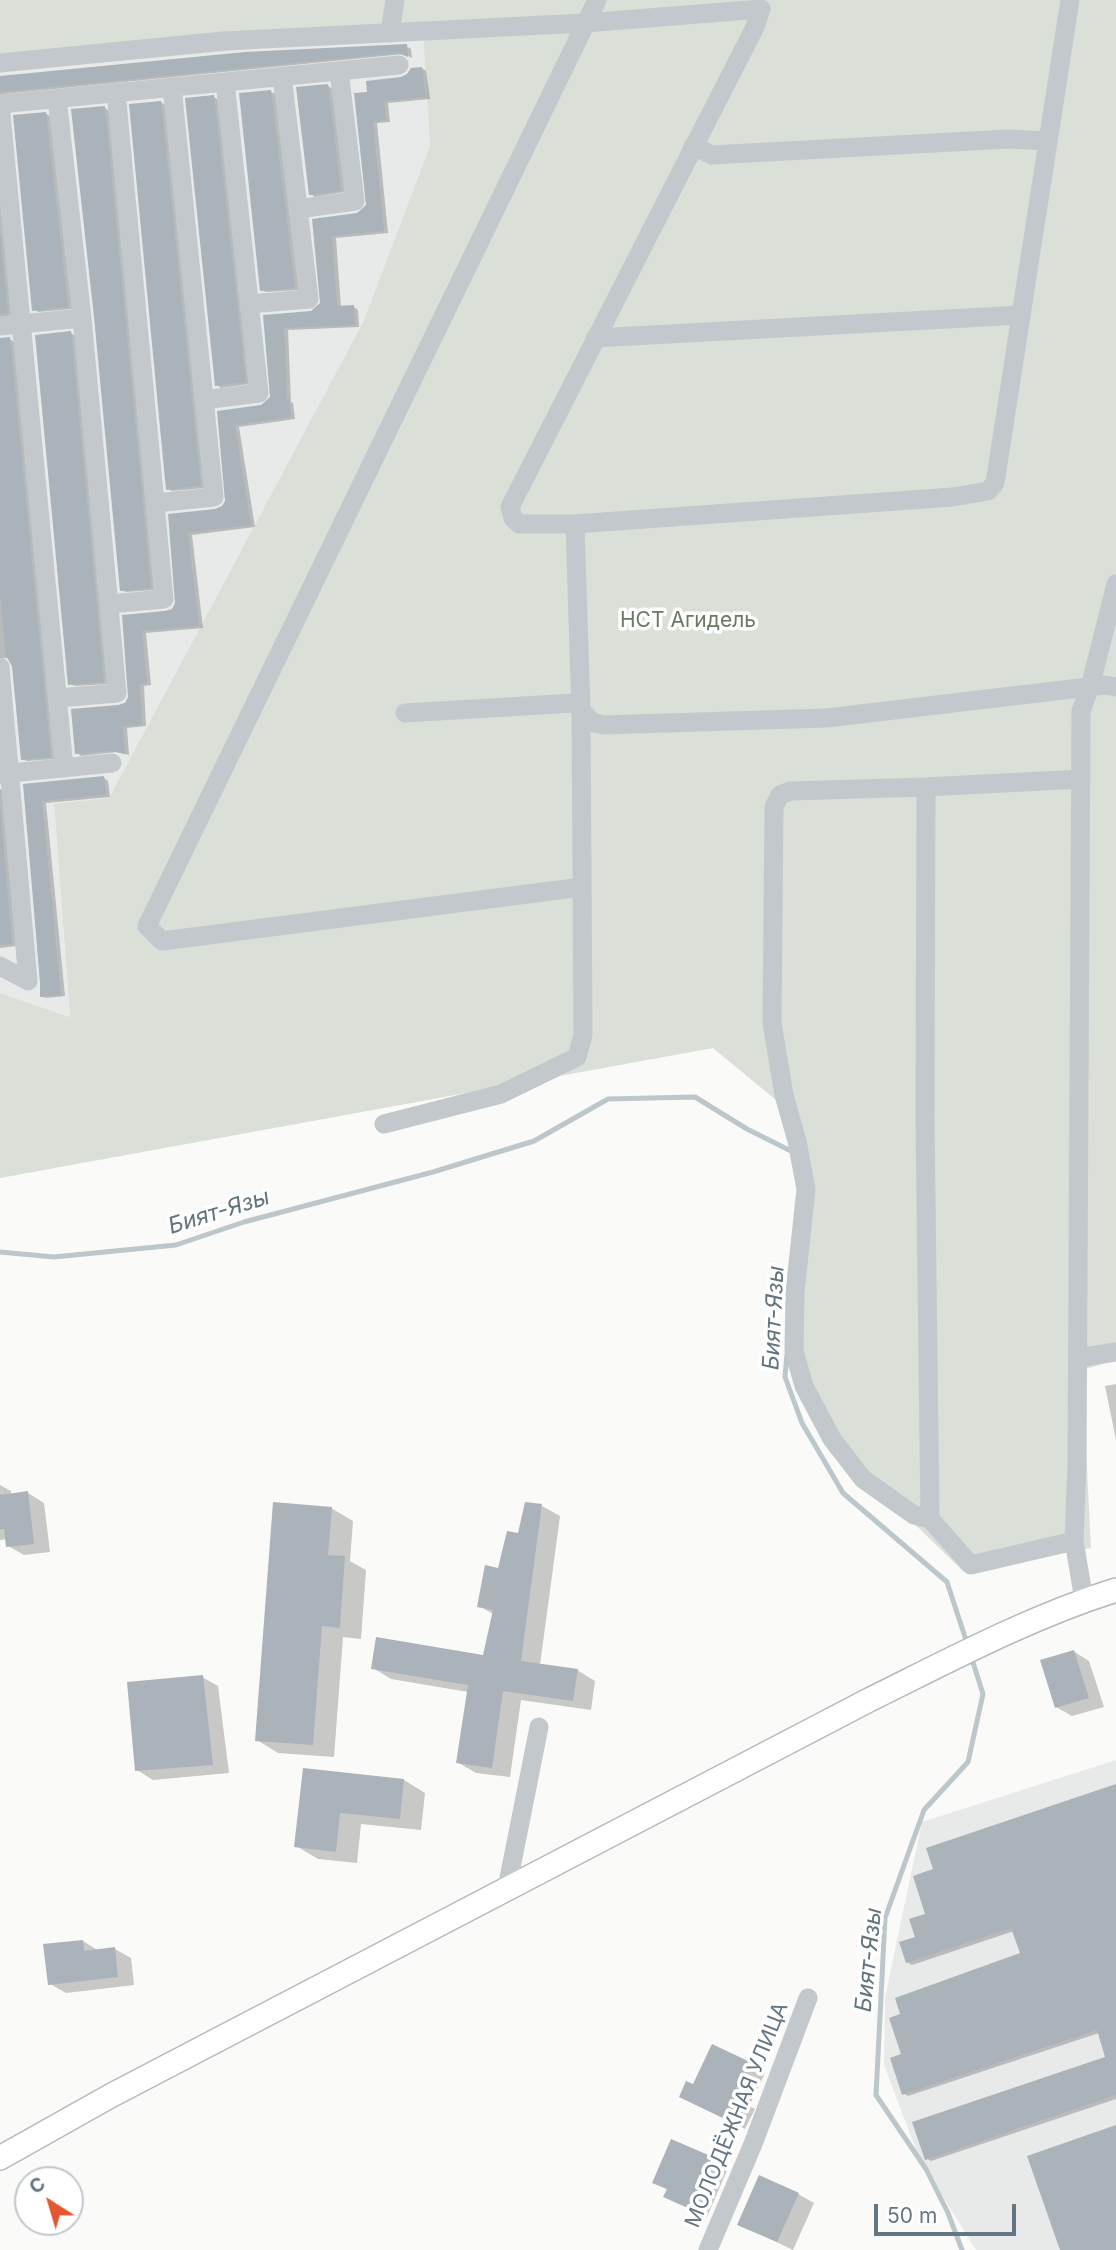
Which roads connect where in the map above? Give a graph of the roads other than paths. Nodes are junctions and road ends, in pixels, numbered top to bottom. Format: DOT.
graph roads {
  1 [pos="395,0"];
  2 [pos="597,0"];
  3 [pos="1070,0"];
  4 [pos="764,4"];
  5 [pos="585,23"];
  6 [pos="390,33"];
  7 [pos="0,62"];
  8 [pos="399,65"];
  9 [pos="339,71"];
  10 [pos="282,76"];
  11 [pos="225,82"];
  12 [pos="172,87"];
  13 [pos="116,92"];
  14 [pos="57,98"];
  15 [pos="0,104"];
  16 [pos="1048,141"];
  17 [pos="693,146"];
  18 [pos="298,209"];
  19 [pos="249,304"];
  20 [pos="1021,315"];
  21 [pos="82,318"];
  22 [pos="23,324"];
  23 [pos="0,326"];
  24 [pos="595,338"];
  25 [pos="204,400"];
  26 [pos="155,503"];
  27 [pos="575,524"];
  28 [pos="1116,584"];
  29 [pos="109,604"];
  30 [pos="0,667"];
  31 [pos="1090,687"];
  32 [pos="1116,687"];
  33 [pos="58,698"];
  34 [pos="581,711"];
  35 [pos="405,713"];
  36 [pos="112,763"];
  37 [pos="64,768"];
  38 [pos="5,774"];
  39 [pos="1081,779"];
  40 [pos="926,787"];
  41 [pos="582,887"];
  42 [pos="0,966"];
  43 [pos="384,1124"];
  44 [pos="1116,1352"];
  45 [pos="1078,1358"];
  46 [pos="930,1520"];
  47 [pos="1074,1542"];
  48 [pos="1116,1590"];
  49 [pos="1084,1600"];
  50 [pos="538,1727"];
  51 [pos="507,1888"];
  52 [pos="808,1998"];
  53 [pos="0,2158"];
  54 [pos="708,2250"];
  1 -- 6 [label="street"];
  2 -- 5 [label="street"];
  3 -- 16 [label="street"];
  4 -- 5 [label="street"];
  4 -- 17 [label="street"];
  5 -- 6 [label="street"];
  5 -- 41 [label="street"];
  6 -- 7 [label="street"];
  8 -- 9 [label="street"];
  9 -- 10 [label="street"];
  9 -- 18 [label="street"];
  10 -- 11 [label="street"];
  10 -- 18 [label="street"];
  11 -- 12 [label="street"];
  11 -- 19 [label="street"];
  12 -- 13 [label="street"];
  12 -- 25 [label="street"];
  13 -- 14 [label="street"];
  13 -- 26 [label="street"];
  14 -- 15 [label="street"];
  14 -- 21 [label="street"];
  15 -- 22 [label="street"];
  16 -- 17 [label="street"];
  16 -- 20 [label="street"];
  17 -- 24 [label="street"];
  18 -- 19 [label="street"];
  19 -- 25 [label="street"];
  20 -- 24 [label="street"];
  20 -- 27 [label="street"];
  21 -- 22 [label="street"];
  21 -- 29 [label="street"];
  22 -- 23 [label="street"];
  22 -- 33 [label="street"];
  24 -- 27 [label="street"];
  25 -- 26 [label="street"];
  26 -- 29 [label="street"];
  27 -- 34 [label="street"];
  28 -- 31 [label="street"];
  29 -- 33 [label="street"];
  30 -- 38 [label="street"];
  31 -- 32 [label="street"];
  31 -- 34 [label="street"];
  31 -- 39 [label="street"];
  33 -- 37 [label="street"];
  34 -- 35 [label="street"];
  34 -- 41 [label="street"];
  36 -- 37 [label="street"];
  37 -- 38 [label="street"];
  38 -- 42 [label="street"];
  39 -- 40 [label="street"];
  39 -- 45 [label="street"];
  40 -- 46 [label="street"];
  40 -- 46 [label="street"];
  41 -- 43 [label="street"];
  44 -- 45 [label="street"];
  45 -- 47 [label="street"];
  46 -- 47 [label="street"];
  47 -- 49 [label="street"];
  48 -- 49 [label="main road"];
  49 -- 51 [label="main road"];
  50 -- 51 [label="street"];
  51 -- 53 [label="main road"];
  52 -- 54 [label="street, МОЛОДЁЖНАЯ УЛИЦА"];
}
